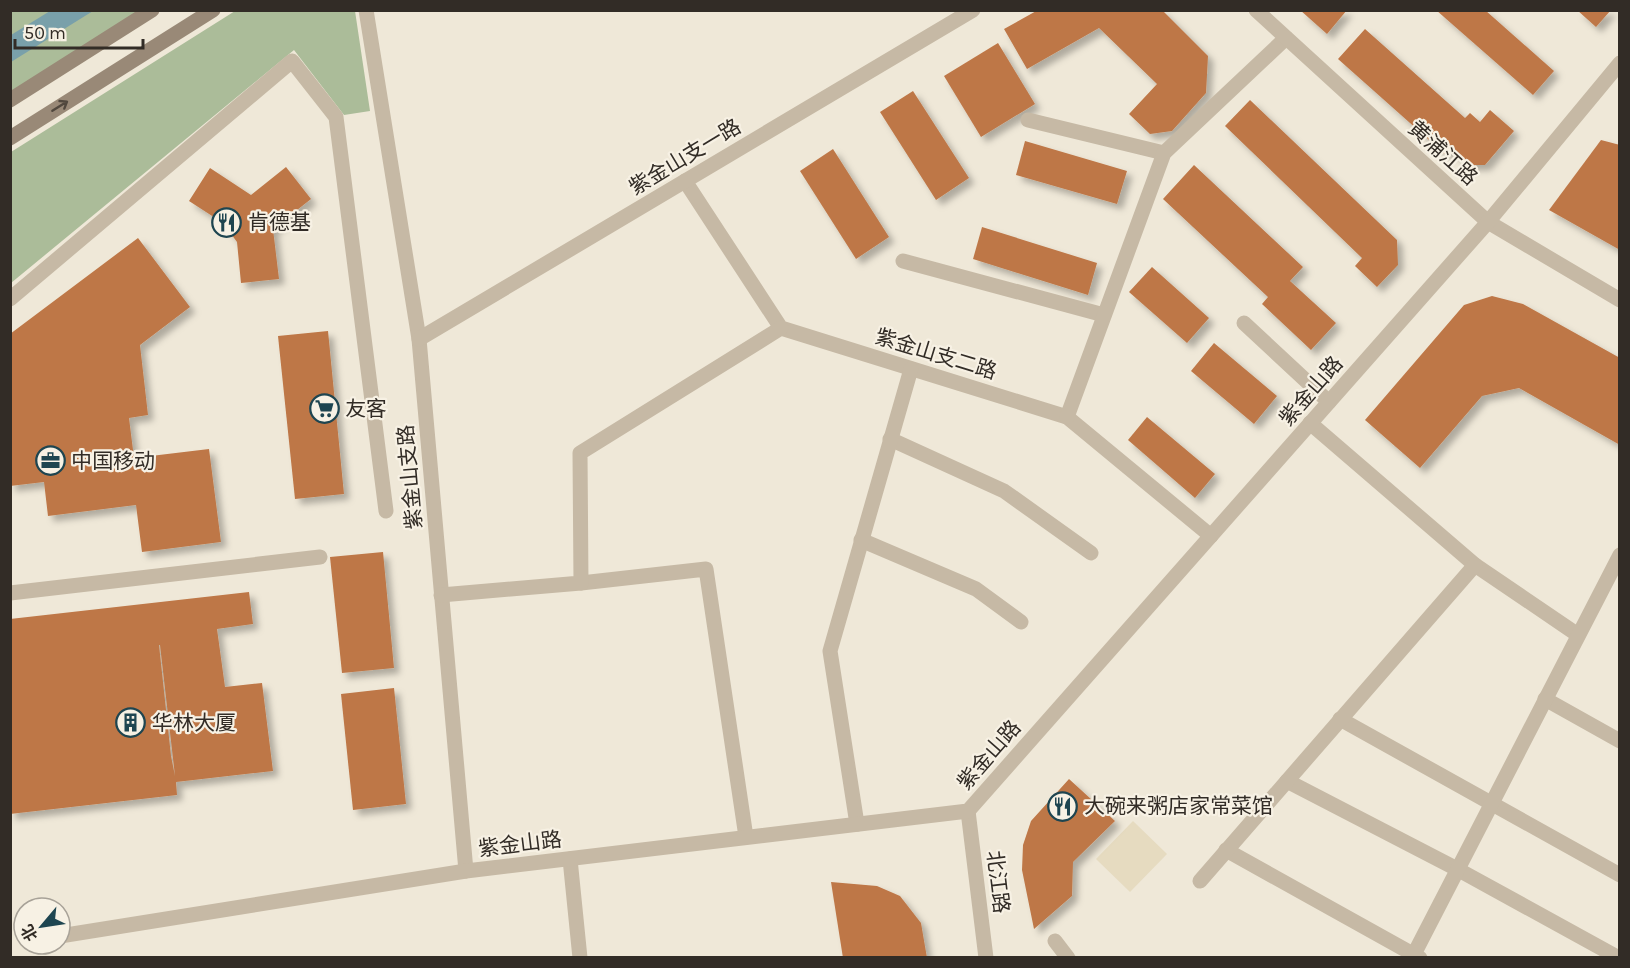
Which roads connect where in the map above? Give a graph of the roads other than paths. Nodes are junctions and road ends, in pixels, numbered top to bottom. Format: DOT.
graph roads {
  1 [pos="152,10"];
  2 [pos="213,10"];
  3 [pos="366,10"];
  4 [pos="973,10"];
  5 [pos="1256,10"];
  6 [pos="1286,38"];
  7 [pos="1620,63"];
  8 [pos="10,100"];
  9 [pos="1028,120"];
  10 [pos="10,138"];
  11 [pos="1164,153"];
  12 [pos="685,181"];
  13 [pos="1488,222"];
  14 [pos="903,261"];
  15 [pos="10,298"];
  16 [pos="1620,300"];
  17 [pos="1104,315"];
  18 [pos="1244,323"];
  19 [pos="781,328"];
  20 [pos="419,339"];
  21 [pos="911,369"];
  22 [pos="1329,402"];
  23 [pos="1067,417"];
  24 [pos="1310,423"];
  25 [pos="890,439"];
  26 [pos="386,511"];
  27 [pos="1211,536"];
  28 [pos="861,540"];
  29 [pos="1091,553"];
  30 [pos="1620,555"];
  31 [pos="320,557"];
  32 [pos="1476,565"];
  33 [pos="581,583"];
  34 [pos="10,593"];
  35 [pos="441,595"];
  36 [pos="1021,622"];
  37 [pos="1578,635"];
  38 [pos="1545,699"];
  39 [pos="1341,719"];
  40 [pos="1620,741"];
  41 [pos="1287,781"];
  42 [pos="1491,804"];
  43 [pos="968,811"];
  44 [pos="857,824"];
  45 [pos="747,837"];
  46 [pos="1226,850"];
  47 [pos="570,859"];
  48 [pos="1457,869"];
  49 [pos="466,871"];
  50 [pos="1620,875"];
  51 [pos="1200,881"];
  52 [pos="72,934"];
  53 [pos="1055,940"];
  54 [pos="1416,956"];
  55 [pos="580,957"];
  56 [pos="986,957"];
  57 [pos="1068,957"];
  58 [pos="1619,957"];
  1 -- 8 [label="main road"];
  10 -- 2 [label="main road, one-way"];
  3 -- 20 [label="street, 紫金山支路"];
  4 -- 12 [label="street, 紫金山支一路"];
  5 -- 6 [label="street, 黄浦江路"];
  6 -- 11 [label="street"];
  6 -- 13 [label="street, 黄浦江路"];
  7 -- 13 [label="street, 紫金山路"];
  9 -- 11 [label="street"];
  11 -- 17 [label="street"];
  12 -- 19 [label="street"];
  12 -- 20 [label="street, 紫金山支一路"];
  13 -- 16 [label="street, 黄浦江路"];
  13 -- 22 [label="street, 紫金山路"];
  14 -- 17 [label="street"];
  15 -- 26 [label="street"];
  17 -- 23 [label="street"];
  18 -- 22 [label="street"];
  19 -- 21 [label="street, 紫金山支二路"];
  19 -- 33 [label="street"];
  20 -- 35 [label="street, 紫金山支路"];
  21 -- 23 [label="street, 紫金山支二路"];
  21 -- 25 [label="street"];
  22 -- 24 [label="street, 紫金山路"];
  23 -- 27 [label="street, 紫金山支二路"];
  24 -- 27 [label="street, 紫金山路"];
  24 -- 32 [label="street"];
  25 -- 28 [label="street"];
  25 -- 29 [label="street"];
  27 -- 43 [label="street, 紫金山路"];
  28 -- 36 [label="street"];
  28 -- 44 [label="street"];
  30 -- 37 [label="street"];
  31 -- 34 [label="street"];
  32 -- 37 [label="street"];
  32 -- 39 [label="street"];
  33 -- 35 [label="street"];
  33 -- 45 [label="street"];
  35 -- 49 [label="street, 紫金山支路"];
  37 -- 38 [label="street"];
  38 -- 40 [label="street"];
  38 -- 42 [label="street"];
  39 -- 41 [label="street"];
  39 -- 42 [label="street"];
  41 -- 46 [label="street"];
  41 -- 48 [label="street"];
  42 -- 48 [label="street"];
  42 -- 50 [label="street"];
  43 -- 44 [label="street, 紫金山路"];
  43 -- 56 [label="street, 北江路"];
  44 -- 45 [label="street, 紫金山路"];
  45 -- 47 [label="street, 紫金山路"];
  46 -- 51 [label="street"];
  46 -- 54 [label="street"];
  47 -- 49 [label="street, 紫金山路"];
  47 -- 55 [label="street"];
  48 -- 54 [label="street"];
  48 -- 58 [label="street"];
  49 -- 52 [label="street, 紫金山路"];
  53 -- 57 [label="street"];
}
